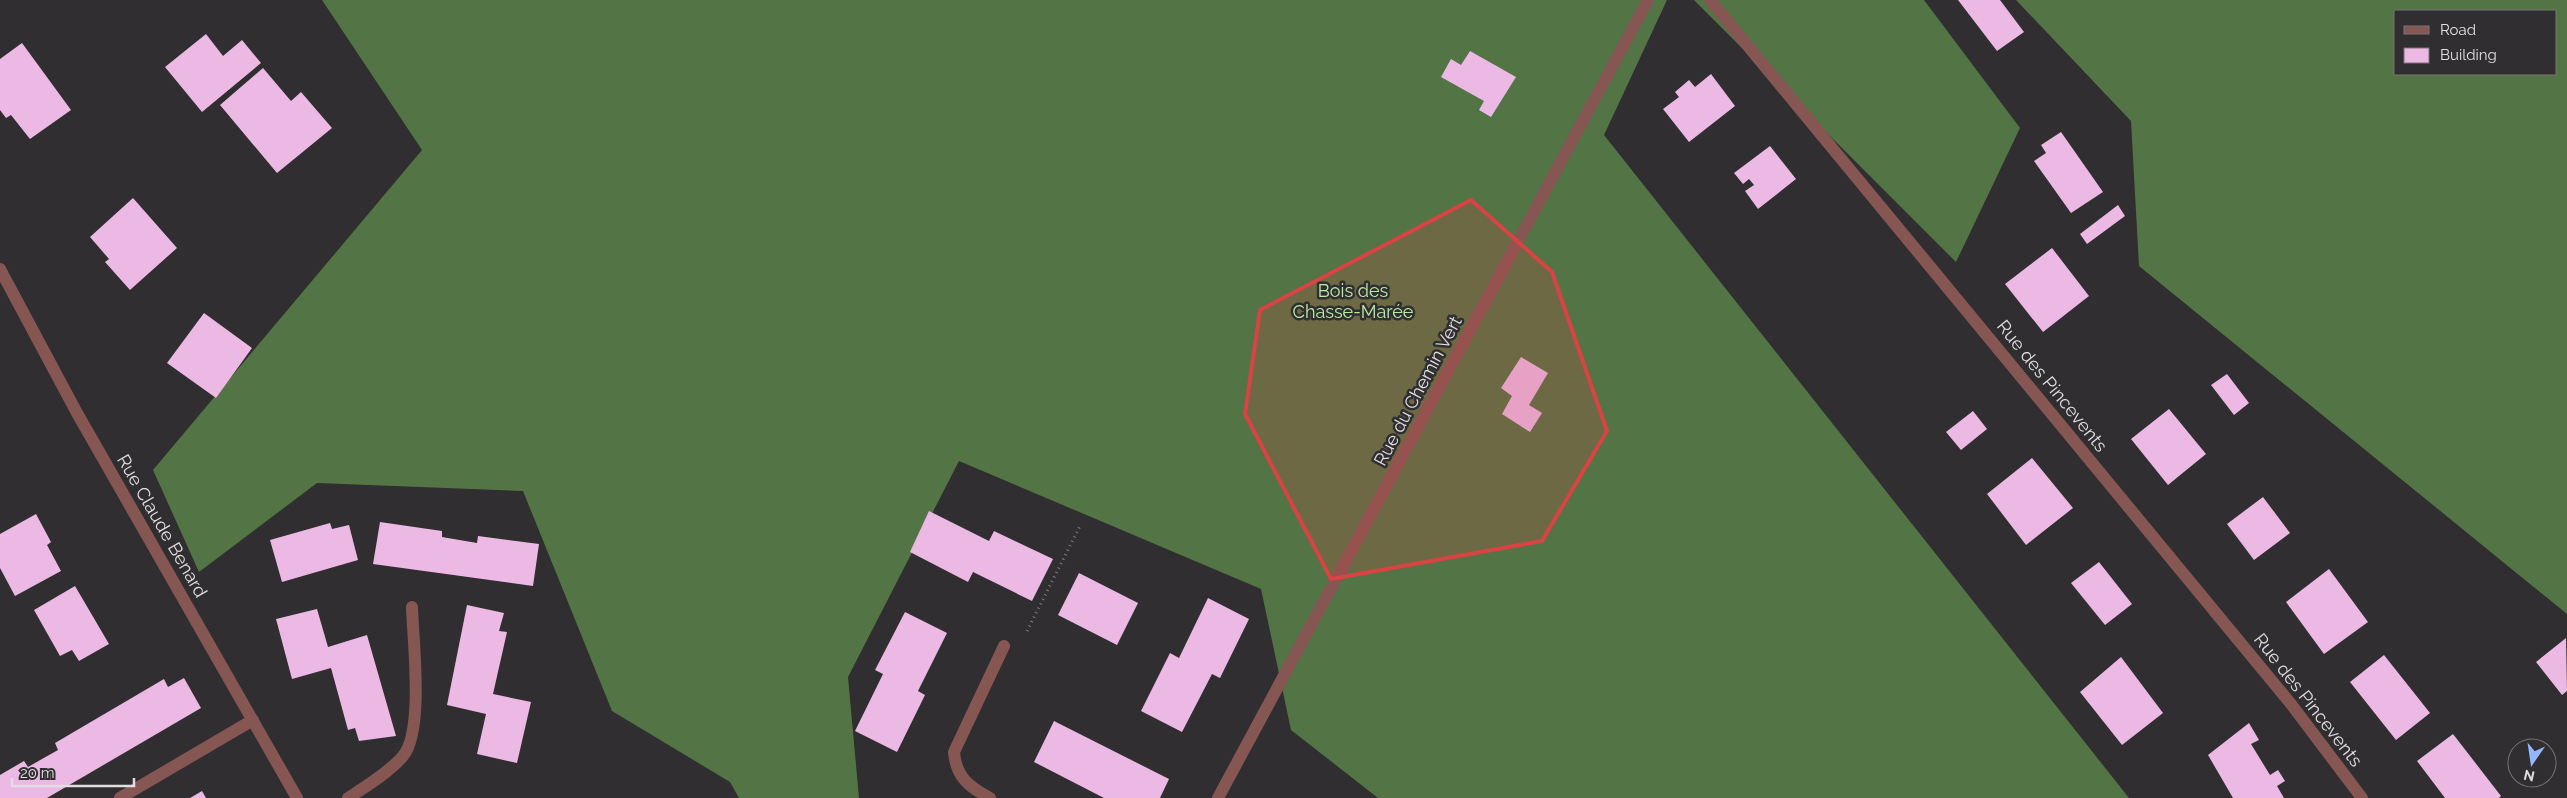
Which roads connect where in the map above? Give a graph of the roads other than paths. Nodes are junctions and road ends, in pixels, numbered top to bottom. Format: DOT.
graph roads {
  1 [pos="1648,0"];
  2 [pos="1710,0"];
  3 [pos="0,269"];
  4 [pos="412,608"];
  5 [pos="1004,646"];
  6 [pos="253,720"];
  7 [pos="120,798"];
  8 [pos="297,798"];
  9 [pos="348,798"];
  10 [pos="990,798"];
  11 [pos="1218,798"];
  12 [pos="2362,798"];
  1 -- 11 [label="street, Rue du Chemin Vert"];
  2 -- 12 [label="street, Rue des Pincevents"];
  3 -- 6 [label="street, Rue Claude Benard"];
  4 -- 9 [label="street"];
  5 -- 10 [label="street"];
  6 -- 7 [label="street"];
  6 -- 8 [label="street, Rue Claude Benard"];
}
